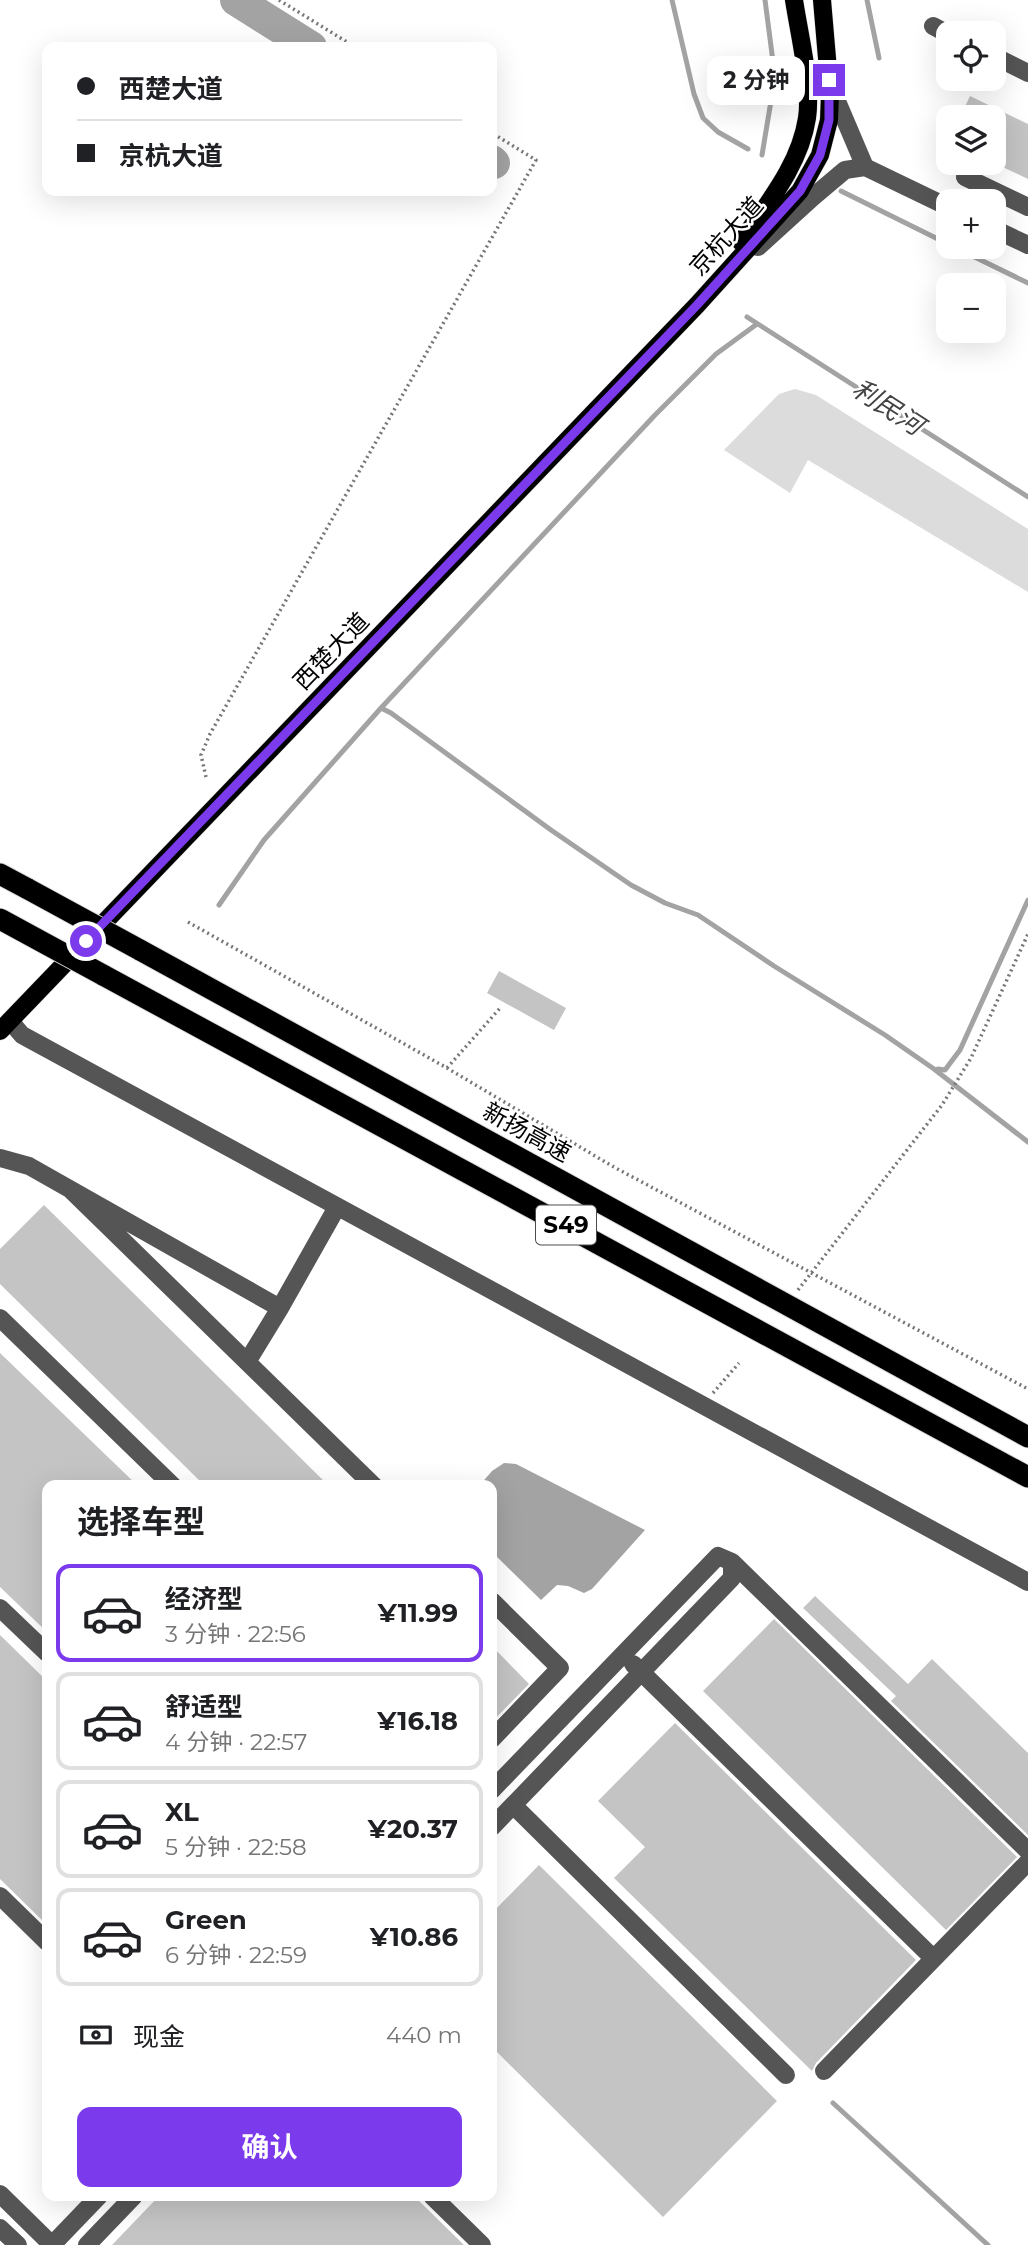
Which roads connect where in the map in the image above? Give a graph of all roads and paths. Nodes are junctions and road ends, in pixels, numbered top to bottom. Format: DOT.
graph roads {
  1 [pos="279,0"];
  2 [pos="794,0"];
  3 [pos="822,0"];
  4 [pos="347,42"];
  5 [pos="1006,62"];
  6 [pos="1028,73"];
  7 [pos="829,80"];
  8 [pos="497,136"];
  9 [pos="865,167"];
  10 [pos="965,177"];
  11 [pos="936,201"];
  12 [pos="1028,206"];
  13 [pos="1006,235"];
  14 [pos="1028,245"];
  15 [pos="697,305"];
  16 [pos="206,777"];
  17 [pos="0,874"];
  18 [pos="0,919"];
  19 [pos="188,922"];
  20 [pos="1028,934"];
  21 [pos="502,1007"];
  22 [pos="5,1026"];
  23 [pos="447,1068"];
  24 [pos="0,1157"];
  25 [pos="71,1189"];
  26 [pos="337,1206"];
  27 [pos="812,1273"];
  28 [pos="798,1290"];
  29 [pos="280,1308"];
  30 [pos="0,1318"];
  31 [pos="247,1362"];
  32 [pos="739,1363"];
  33 [pos="1028,1389"];
  34 [pos="703,1405"];
  35 [pos="1028,1437"];
  36 [pos="1028,1477"];
  37 [pos="167,1480"];
  38 [pos="368,1480"];
  39 [pos="732,1562"];
  40 [pos="1028,1582"];
  41 [pos="497,1606"];
  42 [pos="0,1608"];
  43 [pos="42,1648"];
  44 [pos="623,1655"];
  45 [pos="642,1672"];
  46 [pos="497,1734"];
  47 [pos="497,1785"];
  48 [pos="513,1805"];
  49 [pos="497,1822"];
  50 [pos="1028,1851"];
  51 [pos="1028,1862"];
  52 [pos="3,1906"];
  53 [pos="42,1938"];
  54 [pos="933,1958"];
  55 [pos="824,2071"];
  56 [pos="786,2075"];
  57 [pos="0,2194"];
  58 [pos="94,2201"];
  59 [pos="129,2201"];
  60 [pos="437,2201"];
  61 [pos="0,2228"];
  62 [pos="18,2245"];
  63 [pos="52,2245"];
  64 [pos="87,2245"];
  65 [pos="482,2245"];
  1 -- 4 [label="path"];
  2 -- 15 [label="main road, 京杭大道"];
  3 -- 7 [label="main road, 京杭大道"];
  5 -- 6 [label="street"];
  7 -- 9 [label="street"];
  7 -- 15 [label="main road, 京杭大道"];
  8 -- 16 [label="path"];
  9 -- 11 [label="street"];
  9 -- 15 [label="street"];
  10 -- 12 [label="street"];
  13 -- 14 [label="street"];
  15 -- 22 [label="main road, 西楚大道"];
  17 -- 35 [label="highway, 新扬高速 / S49, bridge"];
  18 -- 36 [label="highway, S49, bridge"];
  19 -- 23 [label="path"];
  20 -- 27 [label="path"];
  21 -- 23 [label="path"];
  22 -- 26 [label="street"];
  23 -- 27 [label="path"];
  24 -- 25 [label="street"];
  25 -- 29 [label="street"];
  25 -- 31 [label="street"];
  26 -- 29 [label="street"];
  26 -- 34 [label="street"];
  27 -- 28 [label="path"];
  27 -- 33 [label="path"];
  29 -- 31 [label="street"];
  30 -- 37 [label="street"];
  31 -- 38 [label="street"];
  32 -- 34 [label="path"];
  34 -- 40 [label="street"];
  39 -- 44 [label="street"];
  39 -- 45 [label="street"];
  39 -- 50 [label="street"];
  41 -- 46 [label="street"];
  42 -- 43 [label="street"];
  44 -- 45 [label="street"];
  44 -- 47 [label="street"];
  45 -- 48 [label="street"];
  45 -- 54 [label="street"];
  48 -- 49 [label="street"];
  48 -- 56 [label="street"];
  51 -- 54 [label="street"];
  52 -- 53 [label="street"];
  54 -- 55 [label="street"];
  57 -- 63 [label="street"];
  58 -- 63 [label="street"];
  59 -- 64 [label="street"];
  60 -- 65 [label="street"];
  61 -- 62 [label="street"];
}
